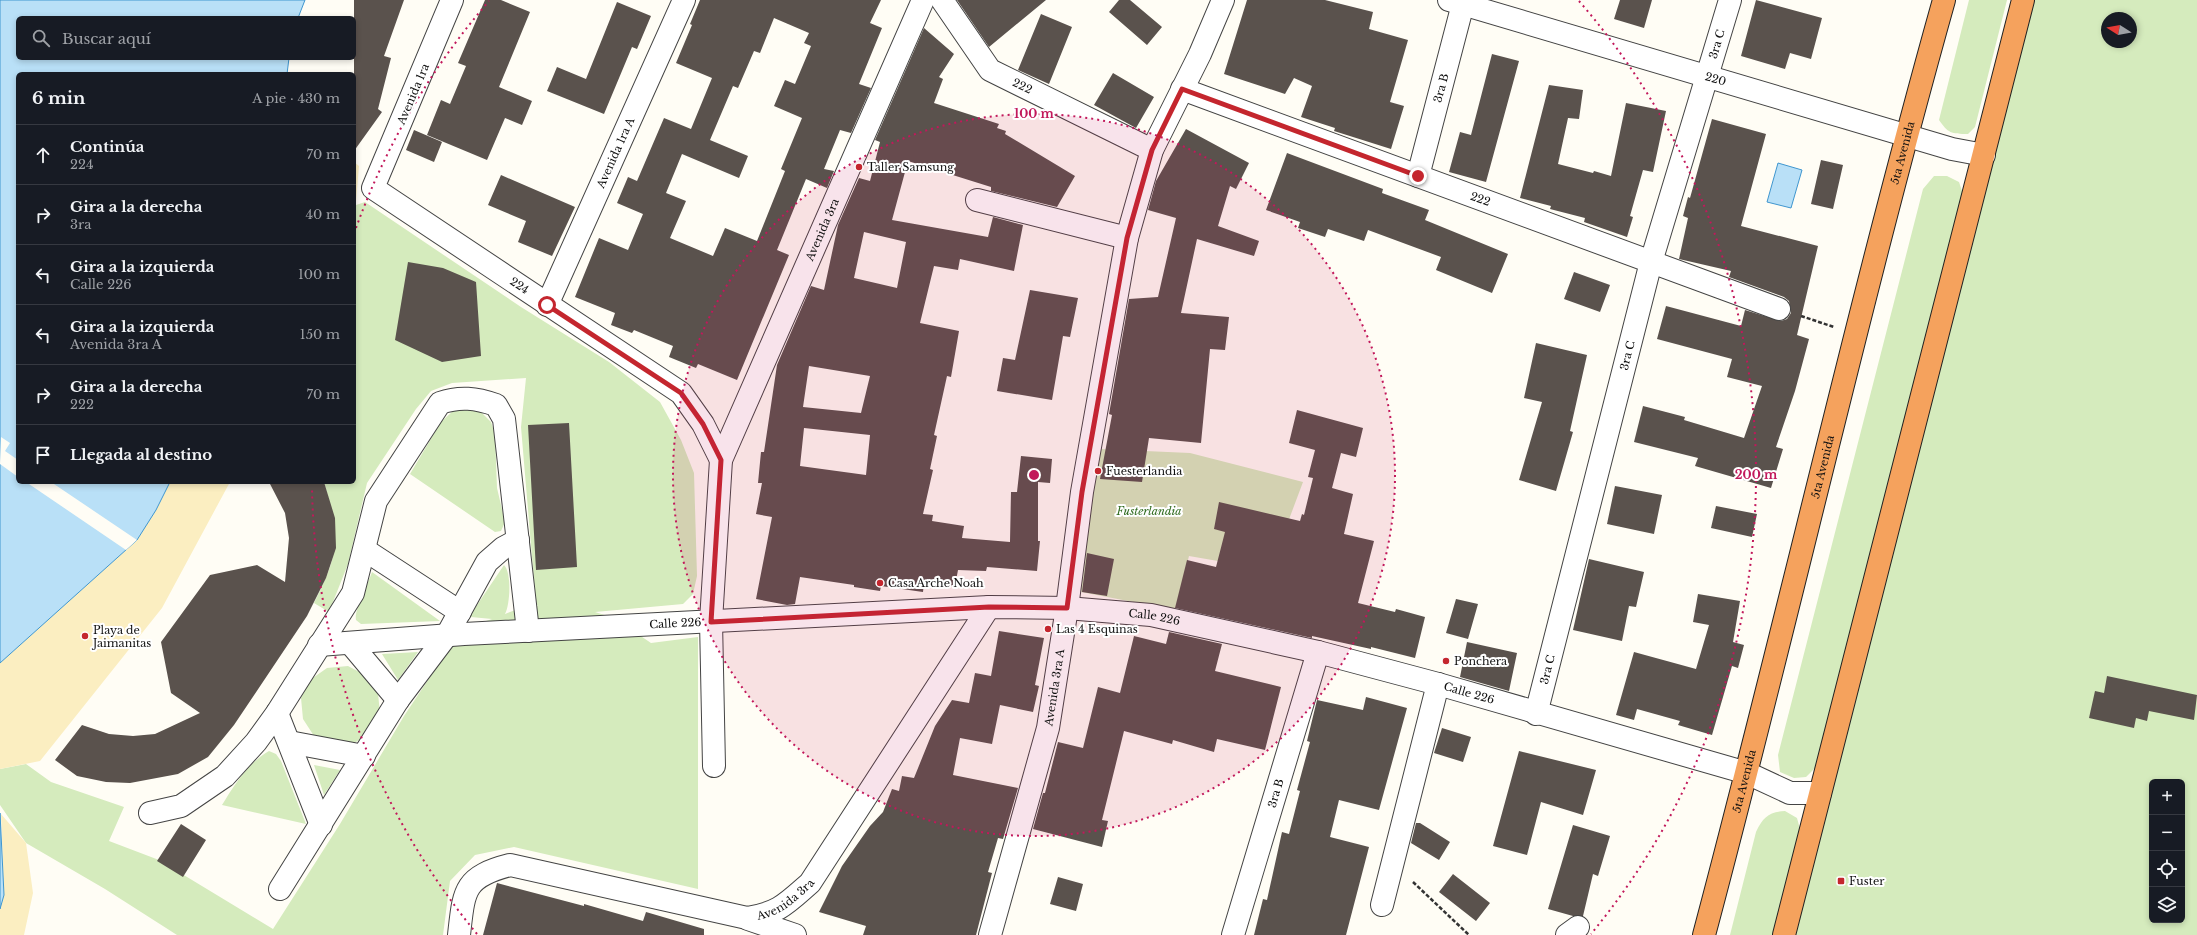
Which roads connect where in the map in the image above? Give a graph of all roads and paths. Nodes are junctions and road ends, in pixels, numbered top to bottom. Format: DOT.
graph roads {
  1 [pos="452,0"];
  2 [pos="684,0"];
  3 [pos="923,0"];
  4 [pos="942,0"];
  5 [pos="1223,0"];
  6 [pos="1730,0"];
  7 [pos="1944,0"];
  8 [pos="2023,0"];
  9 [pos="1458,2"];
  10 [pos="1707,78"];
  11 [pos="1182,89"];
  12 [pos="1906,134"];
  13 [pos="1152,150"];
  14 [pos="1984,155"];
  15 [pos="1418,176"];
  16 [pos="373,188"];
  17 [pos="977,200"];
  18 [pos="1127,238"];
  19 [pos="1651,262"];
  20 [pos="547,305"];
  21 [pos="1779,309"];
  22 [pos="1855,334"];
  23 [pos="721,460"];
  24 [pos="518,540"];
  25 [pos="365,550"];
  26 [pos="989,607"];
  27 [pos="1067,608"];
  28 [pos="460,612"];
  29 [pos="711,622"];
  30 [pos="528,631"];
  31 [pos="456,635"];
  32 [pos="350,643"];
  33 [pos="319,645"];
  34 [pos="1318,652"];
  35 [pos="1438,684"];
  36 [pos="398,700"];
  37 [pos="277,713"];
  38 [pos="1536,714"];
  39 [pos="289,742"];
  40 [pos="364,756"];
  41 [pos="714,766"];
  42 [pos="1747,773"];
  43 [pos="1820,793"];
  44 [pos="150,813"];
  45 [pos="321,825"];
  46 [pos="1393,864"];
  47 [pos="280,889"];
  48 [pos="1382,905"];
  49 [pos="747,918"];
  50 [pos="460,935"];
  51 [pos="795,935"];
  52 [pos="990,935"];
  53 [pos="1233,935"];
  54 [pos="1469,935"];
  55 [pos="1704,935"];
  56 [pos="1784,935"];
  1 -- 16 [label="street, Avenida 1ra"];
  2 -- 20 [label="street, Avenida 1ra A"];
  3 -- 23 [label="street, Avenida 3ra"];
  4 -- 13 [label="street, 222"];
  5 -- 11 [label="street, Avenida 3ra A"];
  6 -- 10 [label="street, 3ra C"];
  7 -- 12 [label="highway, 5ta Avenida"];
  8 -- 14 [label="highway"];
  9 -- 10 [label="street, 220"];
  9 -- 15 [label="street, 3ra B"];
  10 -- 12 [label="street, 220"];
  10 -- 19 [label="street, 3ra C"];
  11 -- 13 [label="street, Avenida 3ra A"];
  11 -- 15 [label="street, 222"];
  12 -- 14 [label="street, 220"];
  12 -- 22 [label="highway, 5ta Avenida"];
  13 -- 18 [label="street, Avenida 3ra A"];
  14 -- 43 [label="highway"];
  15 -- 19 [label="street, 222"];
  16 -- 20 [label="street, 224"];
  17 -- 18 [label="street"];
  18 -- 27 [label="street, Avenida 3ra A"];
  19 -- 21 [label="street, 222"];
  19 -- 38 [label="street, 3ra C"];
  20 -- 23 [label="street, 224"];
  21 -- 22 [label="path"];
  22 -- 42 [label="highway, 5ta Avenida"];
  23 -- 29 [label="street"];
  24 -- 25 [label="street"];
  24 -- 28 [label="street"];
  24 -- 30 [label="street"];
  25 -- 28 [label="street"];
  25 -- 33 [label="street"];
  26 -- 27 [label="street, Calle 226"];
  26 -- 29 [label="street, Calle 226"];
  26 -- 49 [label="street, Avenida 3ra"];
  27 -- 34 [label="street, Calle 226"];
  27 -- 52 [label="street, Avenida 3ra A"];
  28 -- 31 [label="street"];
  29 -- 30 [label="street, Calle 226"];
  29 -- 41 [label="street"];
  30 -- 31 [label="street, Calle 226"];
  31 -- 32 [label="street, Calle 226"];
  31 -- 36 [label="street"];
  32 -- 33 [label="street"];
  32 -- 36 [label="street"];
  33 -- 37 [label="street"];
  34 -- 35 [label="street, Calle 226"];
  34 -- 53 [label="street, 3ra B"];
  35 -- 38 [label="street, Calle 226"];
  35 -- 46 [label="street"];
  36 -- 40 [label="street"];
  37 -- 39 [label="street"];
  37 -- 44 [label="street"];
  38 -- 42 [label="street, Calle 226"];
  39 -- 40 [label="street"];
  39 -- 45 [label="street"];
  40 -- 45 [label="street"];
  42 -- 43 [label="street, Calle 226"];
  42 -- 55 [label="highway, 5ta Avenida"];
  43 -- 56 [label="highway"];
  45 -- 47 [label="street"];
  46 -- 48 [label="street"];
  46 -- 54 [label="path"];
  49 -- 50 [label="street, Avenida 3ra"];
  49 -- 51 [label="street"];
}
